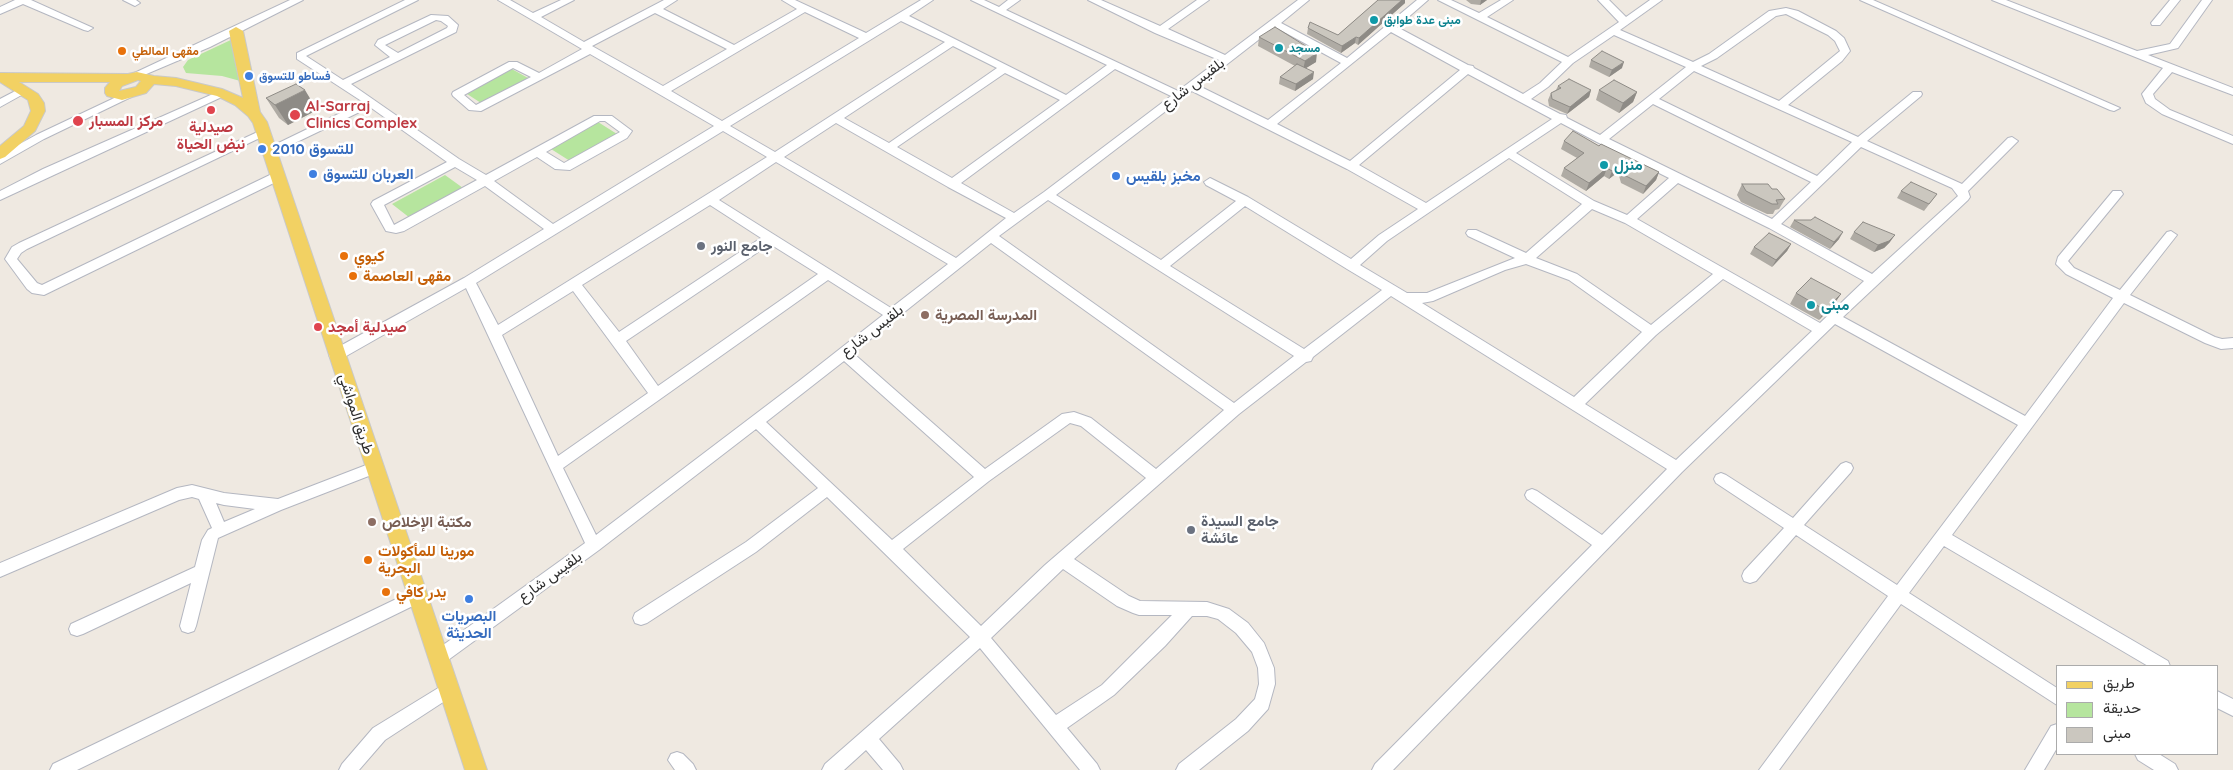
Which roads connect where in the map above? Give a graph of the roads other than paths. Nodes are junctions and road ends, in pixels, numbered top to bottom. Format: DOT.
graph roads {
  1 [pos="23,0"];
  2 [pos="298,0"];
  3 [pos="413,0"];
  4 [pos="503,0"];
  5 [pos="569,0"];
  6 [pos="672,0"];
  7 [pos="787,0"];
  8 [pos="928,0"];
  9 [pos="976,0"];
  10 [pos="1015,0"];
  11 [pos="1093,0"];
  12 [pos="1204,0"];
  13 [pos="1304,0"];
  14 [pos="1423,0"];
  15 [pos="1443,0"];
  16 [pos="1508,0"];
  17 [pos="1603,0"];
  18 [pos="1865,0"];
  19 [pos="1997,0"];
  20 [pos="2175,0"];
  21 [pos="2208,0"];
  22 [pos="1652,1"];
  23 [pos="1108,2"];
  24 [pos="655,9"];
  25 [pos="804,9"];
  26 [pos="999,10"];
  27 [pos="0,11"];
  28 [pos="900,16"];
  29 [pos="533,18"];
  30 [pos="1480,18"];
  31 [pos="1625,22"];
  32 [pos="2156,22"];
  33 [pos="1274,23"];
  34 [pos="88,28"];
  35 [pos="1390,28"];
  36 [pos="1159,30"];
  37 [pos="1614,30"];
  38 [pos="236,31"];
  39 [pos="866,37"];
  40 [pos="952,42"];
  41 [pos="206,46"];
  42 [pos="587,48"];
  43 [pos="736,50"];
  44 [pos="2138,54"];
  45 [pos="397,57"];
  46 [pos="1226,59"];
  47 [pos="1570,61"];
  48 [pos="1348,63"];
  49 [pos="1115,64"];
  50 [pos="1694,66"];
  51 [pos="2170,67"];
  52 [pos="1005,68"];
  53 [pos="1469,68"];
  54 [pos="129,77"];
  55 [pos="539,77"];
  56 [pos="1,78"];
  57 [pos="37,80"];
  58 [pos="149,80"];
  59 [pos="343,84"];
  60 [pos="1191,86"];
  61 [pos="23,90"];
  62 [pos="213,90"];
  63 [pos="111,91"];
  64 [pos="663,91"];
  65 [pos="2233,92"];
  66 [pos="1917,94"];
  67 [pos="130,95"];
  68 [pos="1179,95"];
  69 [pos="1525,98"];
  70 [pos="1067,99"];
  71 [pos="1652,100"];
  72 [pos="371,102"];
  73 [pos="0,104"];
  74 [pos="1781,105"];
  75 [pos="2114,108"];
  76 [pos="253,113"];
  77 [pos="1562,117"];
  78 [pos="836,118"];
  79 [pos="1269,125"];
  80 [pos="720,126"];
  81 [pos="264,132"];
  82 [pos="40,137"];
  83 [pos="1602,140"];
  84 [pos="2233,140"];
  85 [pos="1860,141"];
  86 [pos="2012,141"];
  87 [pos="890,147"];
  88 [pos="270,150"];
  89 [pos="538,152"];
  90 [pos="1508,153"];
  91 [pos="0,154"];
  92 [pos="774,157"];
  93 [pos="0,160"];
  94 [pos="455,162"];
  95 [pos="1351,166"];
  96 [pos="278,176"];
  97 [pos="1678,177"];
  98 [pos="487,181"];
  99 [pos="1819,181"];
  100 [pos="1210,182"];
  101 [pos="952,184"];
  102 [pos="1962,190"];
  103 [pos="2117,194"];
  104 [pos="1048,195"];
  105 [pos="0,196"];
  106 [pos="710,200"];
  107 [pos="1244,200"];
  108 [pos="1590,204"];
  109 [pos="1426,208"];
  110 [pos="1014,218"];
  111 [pos="1629,220"];
  112 [pos="1773,225"];
  113 [pos="553,230"];
  114 [pos="1472,233"];
  115 [pos="2171,235"];
  116 [pos="992,237"];
  117 [pos="770,238"];
  118 [pos="1527,259"];
  119 [pos="957,264"];
  120 [pos="1162,266"];
  121 [pos="1352,266"];
  122 [pos="828,274"];
  123 [pos="1721,274"];
  124 [pos="1873,280"];
  125 [pos="470,281"];
  126 [pos="574,285"];
  127 [pos="1390,290"];
  128 [pos="2121,296"];
  129 [pos="1405,298"];
  130 [pos="892,315"];
  131 [pos="1834,318"];
  132 [pos="1821,330"];
  133 [pos="1651,332"];
  134 [pos="495,333"];
  135 [pos="618,340"];
  136 [pos="2233,343"];
  137 [pos="843,352"];
  138 [pos="336,355"];
  139 [pos="1306,357"];
  140 [pos="657,396"];
  141 [pos="1575,405"];
  142 [pos="1234,410"];
  143 [pos="756,421"];
  144 [pos="2026,423"];
  145 [pos="555,466"];
  146 [pos="374,468"];
  147 [pos="1677,468"];
  148 [pos="1846,468"];
  149 [pos="984,477"];
  150 [pos="1157,478"];
  151 [pos="1721,479"];
  152 [pos="827,489"];
  153 [pos="204,494"];
  154 [pos="1532,495"];
  155 [pos="279,505"];
  156 [pos="1793,526"];
  157 [pos="220,529"];
  158 [pos="1941,536"];
  159 [pos="1603,544"];
  160 [pos="594,545"];
  161 [pos="892,549"];
  162 [pos="1063,560"];
  163 [pos="0,570"];
  164 [pos="202,571"];
  165 [pos="1750,576"];
  166 [pos="1899,594"];
  167 [pos="417,596"];
  168 [pos="1187,610"];
  169 [pos="641,618"];
  170 [pos="188,626"];
  171 [pos="77,629"];
  172 [pos="981,638"];
  173 [pos="438,658"];
  174 [pos="2160,665"];
  175 [pos="448,690"];
  176 [pos="2056,696"];
  177 [pos="2218,700"];
  178 [pos="2233,708"];
  179 [pos="1055,726"];
  180 [pos="2056,734"];
  181 [pos="868,739"];
  182 [pos="2146,755"];
  183 [pos="59,770"];
  184 [pos="348,770"];
  185 [pos="476,770"];
  186 [pos="831,770"];
  187 [pos="894,770"];
  188 [pos="1091,770"];
  189 [pos="1185,770"];
  190 [pos="1381,770"];
  191 [pos="1768,770"];
  192 [pos="2034,770"];
  193 [pos="2169,770"];
  1 -- 27 [label="street"];
  1 -- 34 [label="street"];
  2 -- 38 [label="street"];
  3 -- 59 [label="street"];
  4 -- 29 [label="street"];
  5 -- 29 [label="street"];
  6 -- 24 [label="street"];
  7 -- 25 [label="street"];
  8 -- 28 [label="street"];
  9 -- 26 [label="street"];
  10 -- 26 [label="street"];
  11 -- 23 [label="street"];
  12 -- 36 [label="street"];
  13 -- 33 [label="street, بلقيس شارع"];
  14 -- 35 [label="street"];
  15 -- 30 [label="street"];
  16 -- 30 [label="street"];
  17 -- 31 [label="street"];
  18 -- 75 [label="street"];
  19 -- 44 [label="street"];
  20 -- 32 [label="street"];
  21 -- 44 [label="street"];
  22 -- 31 [label="street"];
  23 -- 36 [label="street"];
  24 -- 42 [label="street"];
  24 -- 43 [label="street"];
  25 -- 39 [label="street"];
  25 -- 43 [label="street"];
  26 -- 49 [label="street"];
  28 -- 39 [label="street"];
  28 -- 40 [label="street"];
  29 -- 42 [label="street"];
  30 -- 47 [label="street"];
  31 -- 37 [label="street"];
  33 -- 46 [label="street, بلقيس شارع"];
  33 -- 48 [label="street"];
  35 -- 48 [label="street"];
  35 -- 53 [label="street"];
  36 -- 46 [label="street"];
  37 -- 47 [label="street"];
  37 -- 50 [label="street"];
  38 -- 41 [label="street"];
  38 -- 76 [label="main road"];
  39 -- 80 [label="street"];
  40 -- 52 [label="street"];
  40 -- 78 [label="street"];
  41 -- 54 [label="street"];
  41 -- 58 [label="street"];
  42 -- 55 [label="street"];
  42 -- 64 [label="street"];
  43 -- 64 [label="street"];
  44 -- 51 [label="street"];
  45 -- 45 [label="street"];
  45 -- 59 [label="street"];
  46 -- 60 [label="street, بلقيس شارع"];
  47 -- 69 [label="street"];
  48 -- 79 [label="street"];
  49 -- 68 [label="street"];
  49 -- 70 [label="street"];
  50 -- 71 [label="street"];
  50 -- 74 [label="street"];
  50 -- 74 [label="street"];
  51 -- 65 [label="street"];
  51 -- 84 [label="street"];
  52 -- 70 [label="street"];
  52 -- 87 [label="street"];
  53 -- 69 [label="street"];
  53 -- 95 [label="street"];
  54 -- 57 [label="main road, طريق المواشي"];
  54 -- 58 [label="main road, طريق المواشي"];
  54 -- 63 [label="main road"];
  55 -- 55 [label="street"];
  56 -- 57 [label="main road"];
  56 -- 61 [label="main road"];
  57 -- 63 [label="main road"];
  58 -- 62 [label="main road, طريق المواشي"];
  58 -- 67 [label="main road"];
  59 -- 72 [label="street"];
  60 -- 68 [label="street, بلقيس شارع"];
  60 -- 79 [label="street"];
  61 -- 73 [label="street"];
  61 -- 91 [label="main road"];
  62 -- 67 [label="main road"];
  62 -- 76 [label="main road, طريق المواشي"];
  62 -- 105 [label="street"];
  63 -- 67 [label="main road"];
  63 -- 82 [label="street"];
  64 -- 80 [label="street"];
  66 -- 85 [label="street"];
  67 -- 82 [label="street"];
  68 -- 104 [label="street, بلقيس شارع"];
  69 -- 77 [label="street"];
  70 -- 101 [label="street"];
  71 -- 83 [label="street"];
  71 -- 99 [label="street"];
  72 -- 88 [label="street"];
  72 -- 94 [label="street"];
  74 -- 85 [label="street"];
  76 -- 81 [label="main road, طريق المواشي"];
  77 -- 83 [label="street"];
  77 -- 90 [label="street"];
  78 -- 87 [label="street"];
  78 -- 92 [label="street"];
  79 -- 95 [label="street"];
  80 -- 92 [label="street"];
  80 -- 113 [label="street"];
  81 -- 88 [label="main road, طريق المواشي"];
  81 -- 96 [label="street"];
  82 -- 93 [label="street"];
  83 -- 97 [label="street"];
  85 -- 99 [label="street"];
  85 -- 102 [label="street"];
  86 -- 102 [label="street"];
  87 -- 101 [label="street"];
  88 -- 96 [label="main road, طريق المواشي"];
  89 -- 89 [label="street"];
  89 -- 98 [label="street"];
  90 -- 108 [label="street"];
  90 -- 109 [label="street"];
  92 -- 106 [label="street"];
  92 -- 119 [label="street"];
  94 -- 98 [label="street"];
  94 -- 98 [label="street"];
  95 -- 109 [label="street"];
  96 -- 138 [label="main road, طريق المواشي"];
  97 -- 111 [label="street"];
  97 -- 112 [label="street"];
  98 -- 113 [label="street"];
  99 -- 112 [label="street"];
  100 -- 107 [label="street"];
  101 -- 110 [label="street"];
  102 -- 124 [label="street"];
  103 -- 128 [label="street"];
  104 -- 110 [label="street, بلقيس شارع"];
  104 -- 120 [label="street"];
  106 -- 117 [label="street"];
  106 -- 126 [label="street"];
  107 -- 120 [label="street"];
  107 -- 121 [label="street"];
  108 -- 111 [label="street"];
  108 -- 118 [label="street"];
  109 -- 121 [label="street"];
  110 -- 116 [label="street, بلقيس شارع"];
  111 -- 123 [label="street"];
  112 -- 124 [label="street"];
  113 -- 125 [label="street"];
  114 -- 118 [label="street"];
  115 -- 128 [label="street"];
  116 -- 119 [label="street, بلقيس شارع"];
  116 -- 142 [label="street"];
  117 -- 122 [label="street"];
  117 -- 135 [label="street"];
  118 -- 129 [label="street"];
  118 -- 133 [label="street"];
  119 -- 130 [label="street, بلقيس شارع"];
  120 -- 139 [label="street"];
  121 -- 127 [label="street"];
  122 -- 130 [label="street"];
  122 -- 140 [label="street"];
  123 -- 132 [label="street"];
  123 -- 133 [label="street"];
  124 -- 131 [label="street"];
  125 -- 134 [label="street"];
  125 -- 138 [label="street"];
  126 -- 134 [label="street"];
  126 -- 135 [label="street"];
  127 -- 129 [label="street"];
  127 -- 139 [label="street"];
  128 -- 136 [label="street"];
  128 -- 144 [label="street"];
  129 -- 141 [label="street"];
  130 -- 137 [label="street, بلقيس شارع"];
  131 -- 132 [label="street"];
  131 -- 144 [label="street"];
  132 -- 147 [label="street"];
  133 -- 141 [label="street"];
  134 -- 145 [label="street"];
  135 -- 140 [label="street"];
  137 -- 143 [label="street, بلقيس شارع"];
  137 -- 149 [label="street"];
  138 -- 146 [label="main road, طريق المواشي"];
  139 -- 142 [label="street"];
  140 -- 145 [label="street"];
  141 -- 147 [label="street"];
  142 -- 150 [label="street"];
  143 -- 152 [label="street"];
  143 -- 160 [label="street, بلقيس شارع"];
  144 -- 158 [label="street"];
  145 -- 160 [label="street"];
  146 -- 155 [label="street"];
  146 -- 167 [label="main road, طريق المواشي"];
  147 -- 159 [label="street"];
  148 -- 156 [label="street"];
  149 -- 150 [label="street"];
  149 -- 161 [label="street"];
  150 -- 162 [label="street"];
  151 -- 156 [label="street"];
  152 -- 161 [label="street"];
  152 -- 169 [label="street"];
  153 -- 155 [label="street"];
  153 -- 157 [label="street"];
  153 -- 163 [label="street"];
  154 -- 159 [label="street"];
  155 -- 157 [label="street"];
  156 -- 165 [label="street"];
  156 -- 166 [label="street"];
  157 -- 164 [label="street"];
  158 -- 166 [label="street"];
  158 -- 174 [label="street"];
  159 -- 190 [label="street"];
  160 -- 173 [label="street, بلقيس شارع"];
  161 -- 172 [label="street"];
  162 -- 168 [label="street"];
  162 -- 172 [label="street"];
  164 -- 170 [label="street"];
  164 -- 171 [label="street"];
  166 -- 176 [label="street"];
  166 -- 191 [label="street"];
  167 -- 173 [label="main road, طريق المواشي"];
  167 -- 183 [label="street"];
  168 -- 179 [label="street"];
  168 -- 189 [label="street"];
  172 -- 179 [label="street"];
  172 -- 181 [label="street"];
  173 -- 175 [label="main road, طريق المواشي"];
  175 -- 184 [label="street"];
  175 -- 185 [label="main road, طريق المواشي"];
  177 -- 178 [label="street"];
  179 -- 188 [label="street"];
  180 -- 192 [label="street"];
  181 -- 186 [label="street"];
  181 -- 187 [label="street"];
  182 -- 193 [label="street"];
}
